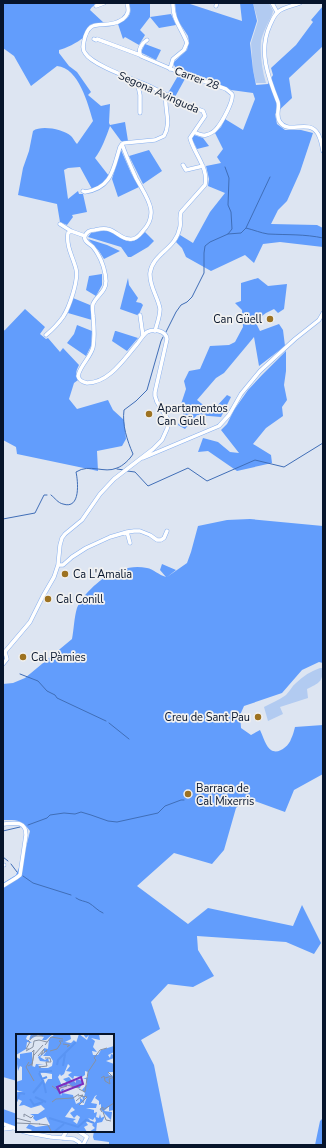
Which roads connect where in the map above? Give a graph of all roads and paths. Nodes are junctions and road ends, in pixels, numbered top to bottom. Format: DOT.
graph roads {
  1 [pos="104,3"];
  2 [pos="127,3"];
  3 [pos="173,3"];
  4 [pos="272,3"];
  5 [pos="300,3"];
  6 [pos="96,6"];
  7 [pos="277,12"];
  8 [pos="94,39"];
  9 [pos="147,40"];
  10 [pos="141,56"];
  11 [pos="170,69"];
  12 [pos="137,81"];
  13 [pos="166,95"];
  14 [pos="140,113"];
  15 [pos="194,132"];
  16 [pos="122,144"];
  17 [pos="323,151"];
  18 [pos="183,165"];
  19 [pos="203,166"];
  20 [pos="83,191"];
  21 [pos="60,224"];
  22 [pos="71,231"];
  23 [pos="86,236"];
  24 [pos="323,313"];
  25 [pos="140,315"];
  26 [pos="156,331"];
  27 [pos="46,336"];
  28 [pos="143,336"];
  29 [pos="139,460"];
  30 [pos="167,531"];
  31 [pos="127,532"];
  32 [pos="130,543"];
  33 [pos="58,565"];
  34 [pos="4,653"];
  35 [pos="3,664"];
  36 [pos="3,824"];
  37 [pos="3,886"];
  38 [pos="3,1124"];
  39 [pos="3,1129"];
  40 [pos="15,1129"];
  41 [pos="26,1132"];
  42 [pos="66,1132"];
  43 [pos="80,1132"];
  44 [pos="62,1138"];
  45 [pos="82,1145"];
  1 -- 6 [label="street"];
  2 -- 12 [label="street, Segona Avinguda"];
  3 -- 11 [label="street"];
  4 -- 7 [label="street"];
  5 -- 7 [label="street"];
  7 -- 17 [label="street"];
  8 -- 10 [label="street, Carrer 28"];
  9 -- 10 [label="street"];
  10 -- 11 [label="street, Carrer 28"];
  11 -- 15 [label="street, Carrer 28"];
  12 -- 13 [label="street, Segona Avinguda"];
  12 -- 14 [label="street"];
  13 -- 15 [label="street, Segona Avinguda"];
  13 -- 16 [label="street"];
  15 -- 19 [label="street, Segona Avinguda"];
  16 -- 20 [label="street"];
  16 -- 23 [label="street"];
  18 -- 19 [label="street"];
  19 -- 26 [label="street, Segona Avinguda"];
  21 -- 22 [label="street"];
  22 -- 23 [label="street"];
  22 -- 27 [label="street"];
  23 -- 28 [label="street"];
  24 -- 29 [label="street"];
  25 -- 28 [label="street"];
  26 -- 28 [label="street"];
  26 -- 29 [label="street"];
  29 -- 33 [label="street"];
  30 -- 31 [label="street"];
  31 -- 32 [label="street"];
  31 -- 33 [label="street"];
  33 -- 34 [label="street"];
  34 -- 35 [label="street"];
  36 -- 37 [label="street"];
  38 -- 40 [label="street"];
  39 -- 40 [label="street"];
  41 -- 44 [label="street"];
  42 -- 44 [label="street"];
  43 -- 45 [label="street"];
  44 -- 45 [label="street"];
}
